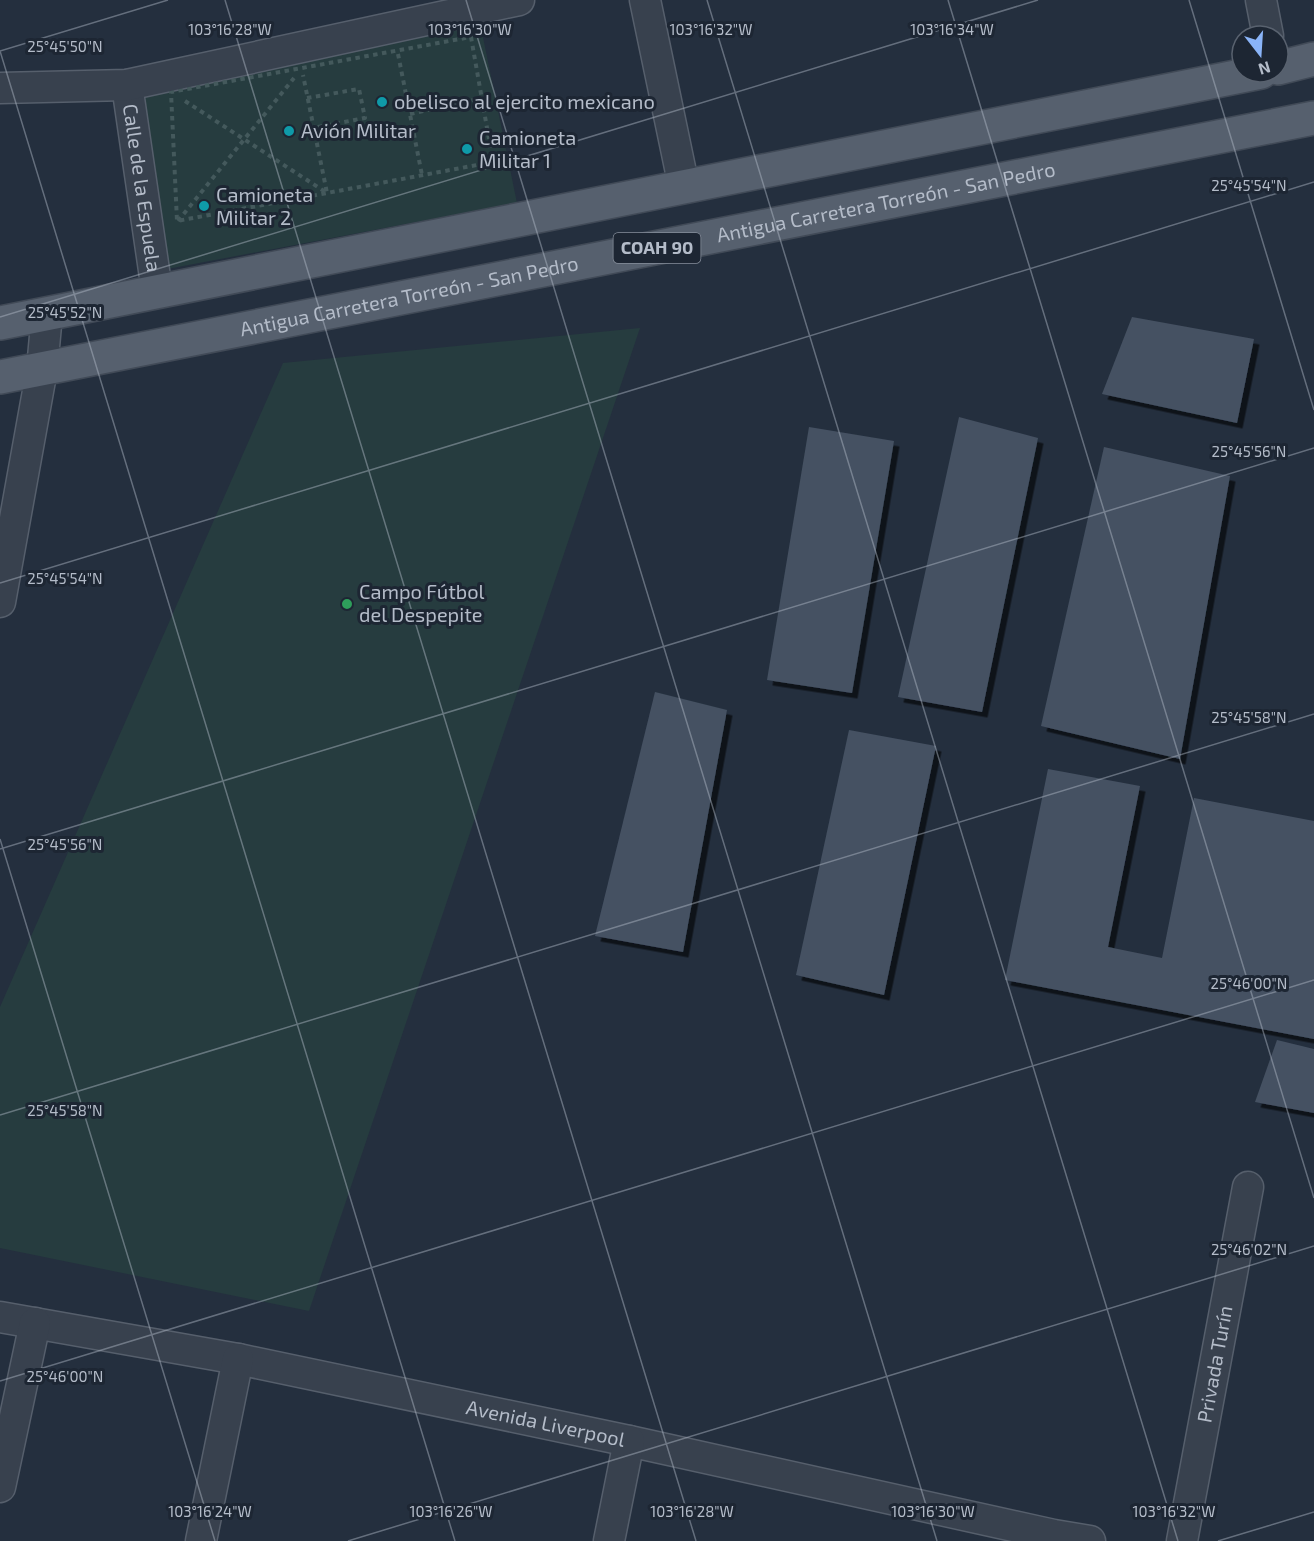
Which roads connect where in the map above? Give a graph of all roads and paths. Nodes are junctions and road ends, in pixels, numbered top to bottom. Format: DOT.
graph roads {
  1 [pos="519,0"];
  2 [pos="645,0"];
  3 [pos="1261,0"];
  4 [pos="1266,24"];
  5 [pos="397,51"];
  6 [pos="1314,59"];
  7 [pos="1290,65"];
  8 [pos="302,68"];
  9 [pos="1230,78"];
  10 [pos="127,85"];
  11 [pos="0,88"];
  12 [pos="171,92"];
  13 [pos="308,98"];
  14 [pos="482,98"];
  15 [pos="410,114"];
  16 [pos="1314,118"];
  17 [pos="313,128"];
  18 [pos="422,175"];
  19 [pos="684,187"];
  20 [pos="327,193"];
  21 [pos="177,221"];
  22 [pos="158,291"];
  23 [pos="46,314"];
  24 [pos="0,323"];
  25 [pos="42,369"];
  26 [pos="0,377"];
  27 [pos="0,602"];
  28 [pos="1248,1187"];
  29 [pos="0,1317"];
  30 [pos="35,1323"];
  31 [pos="238,1359"];
  32 [pos="629,1441"];
  33 [pos="0,1487"];
  34 [pos="1053,1538"];
  35 [pos="201,1541"];
  36 [pos="609,1541"];
  37 [pos="1090,1541"];
  38 [pos="1182,1541"];
  1 -- 10 [label="street"];
  2 -- 19 [label="street"];
  3 -- 4 [label="street"];
  5 -- 8 [label="path"];
  5 -- 14 [label="path"];
  5 -- 15 [label="path"];
  6 -- 7 [label="main road"];
  8 -- 12 [label="path"];
  8 -- 13 [label="path"];
  8 -- 21 [label="path"];
  9 -- 19 [label="main road"];
  10 -- 11 [label="street"];
  10 -- 22 [label="street, Calle de la Espuela"];
  12 -- 20 [label="path"];
  12 -- 21 [label="path"];
  13 -- 17 [label="path"];
  13 -- 17 [label="path"];
  14 -- 15 [label="path"];
  14 -- 18 [label="path"];
  15 -- 18 [label="path"];
  16 -- 25 [label="main road, Antigua Carretera Torreón - San Pedro / COAH 90"];
  17 -- 20 [label="path"];
  18 -- 20 [label="path"];
  19 -- 22 [label="main road"];
  20 -- 21 [label="path"];
  22 -- 23 [label="main road"];
  23 -- 24 [label="main road"];
  23 -- 25 [label="street"];
  25 -- 26 [label="main road, Antigua Carretera Torreón - San Pedro / COAH 90"];
  25 -- 27 [label="street"];
  28 -- 38 [label="street, Privada Turín"];
  29 -- 30 [label="street, Avenida Liverpool"];
  30 -- 31 [label="street, Avenida Liverpool"];
  30 -- 33 [label="street"];
  31 -- 32 [label="street, Avenida Liverpool"];
  31 -- 35 [label="street"];
  32 -- 34 [label="street, Avenida Liverpool"];
  32 -- 36 [label="street"];
  34 -- 37 [label="street, Avenida Liverpool"];
}
